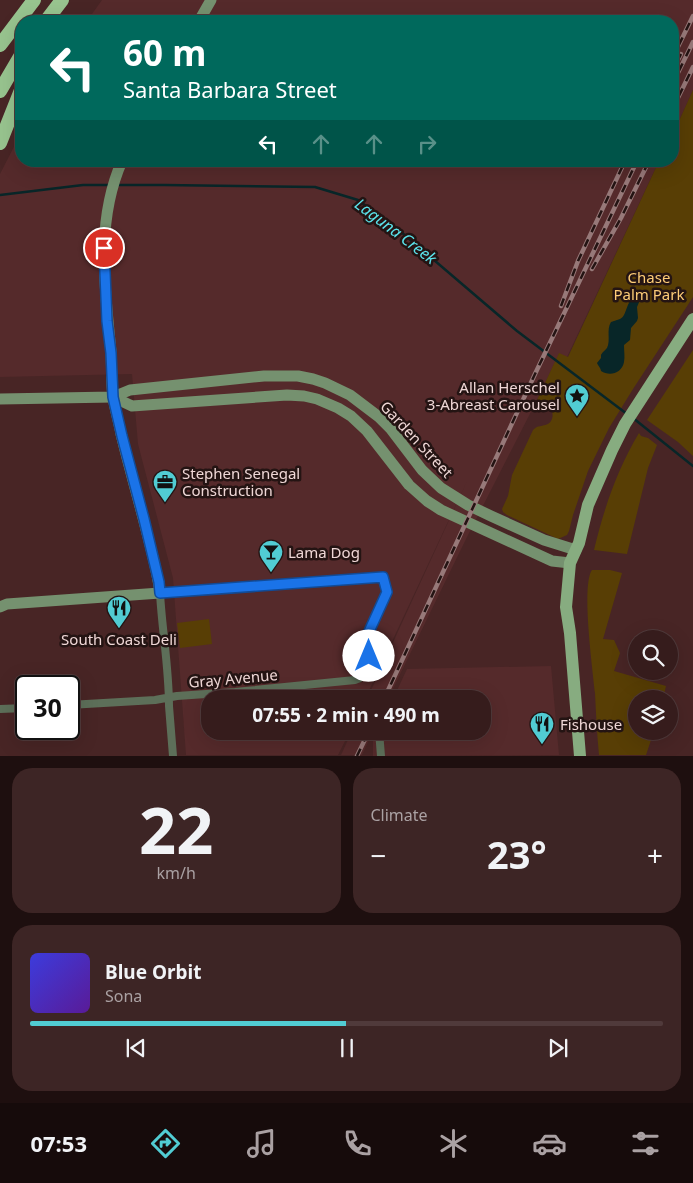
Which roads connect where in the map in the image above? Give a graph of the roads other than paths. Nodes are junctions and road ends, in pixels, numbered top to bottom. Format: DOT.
graph roads {
  1 [pos="34,0"];
  2 [pos="210,2"];
  3 [pos="59,4"];
  4 [pos="23,15"];
  5 [pos="51,15"];
  6 [pos="202,15"];
  7 [pos="15,25"];
  8 [pos="0,45"];
  9 [pos="15,65"];
  10 [pos="0,91"];
  11 [pos="15,105"];
  12 [pos="0,142"];
  13 [pos="120,167"];
  14 [pos="693,319"];
  15 [pos="113,397"];
  16 [pos="0,399"];
  17 [pos="576,550"];
  18 [pos="570,563"];
  19 [pos="160,593"];
  20 [pos="0,607"];
  21 [pos="169,698"];
  22 [pos="80,704"];
  23 [pos="15,708"];
  24 [pos="0,709"];
  25 [pos="380,740"];
  26 [pos="173,756"];
  27 [pos="381,756"];
  28 [pos="580,756"];
  1 -- 4 [label="highway"];
  2 -- 6 [label="main road"];
  3 -- 5 [label="highway"];
  7 -- 8 [label="highway"];
  9 -- 10 [label="highway"];
  11 -- 12 [label="highway"];
  13 -- 15 [label="main road"];
  14 -- 17 [label="main road"];
  15 -- 16 [label="main road, Garden Street"];
  15 -- 17 [label="main road, Garden Street"];
  15 -- 18 [label="main road, Garden Street"];
  15 -- 19 [label="main road"];
  17 -- 18 [label="main road"];
  18 -- 28 [label="main road"];
  19 -- 20 [label="main road"];
  19 -- 21 [label="street"];
  19 -- 21 [label="street, Gray Avenue"];
  21 -- 22 [label="street, Gray Avenue"];
  21 -- 26 [label="street"];
  23 -- 24 [label="street"];
  25 -- 27 [label="street"];
}
